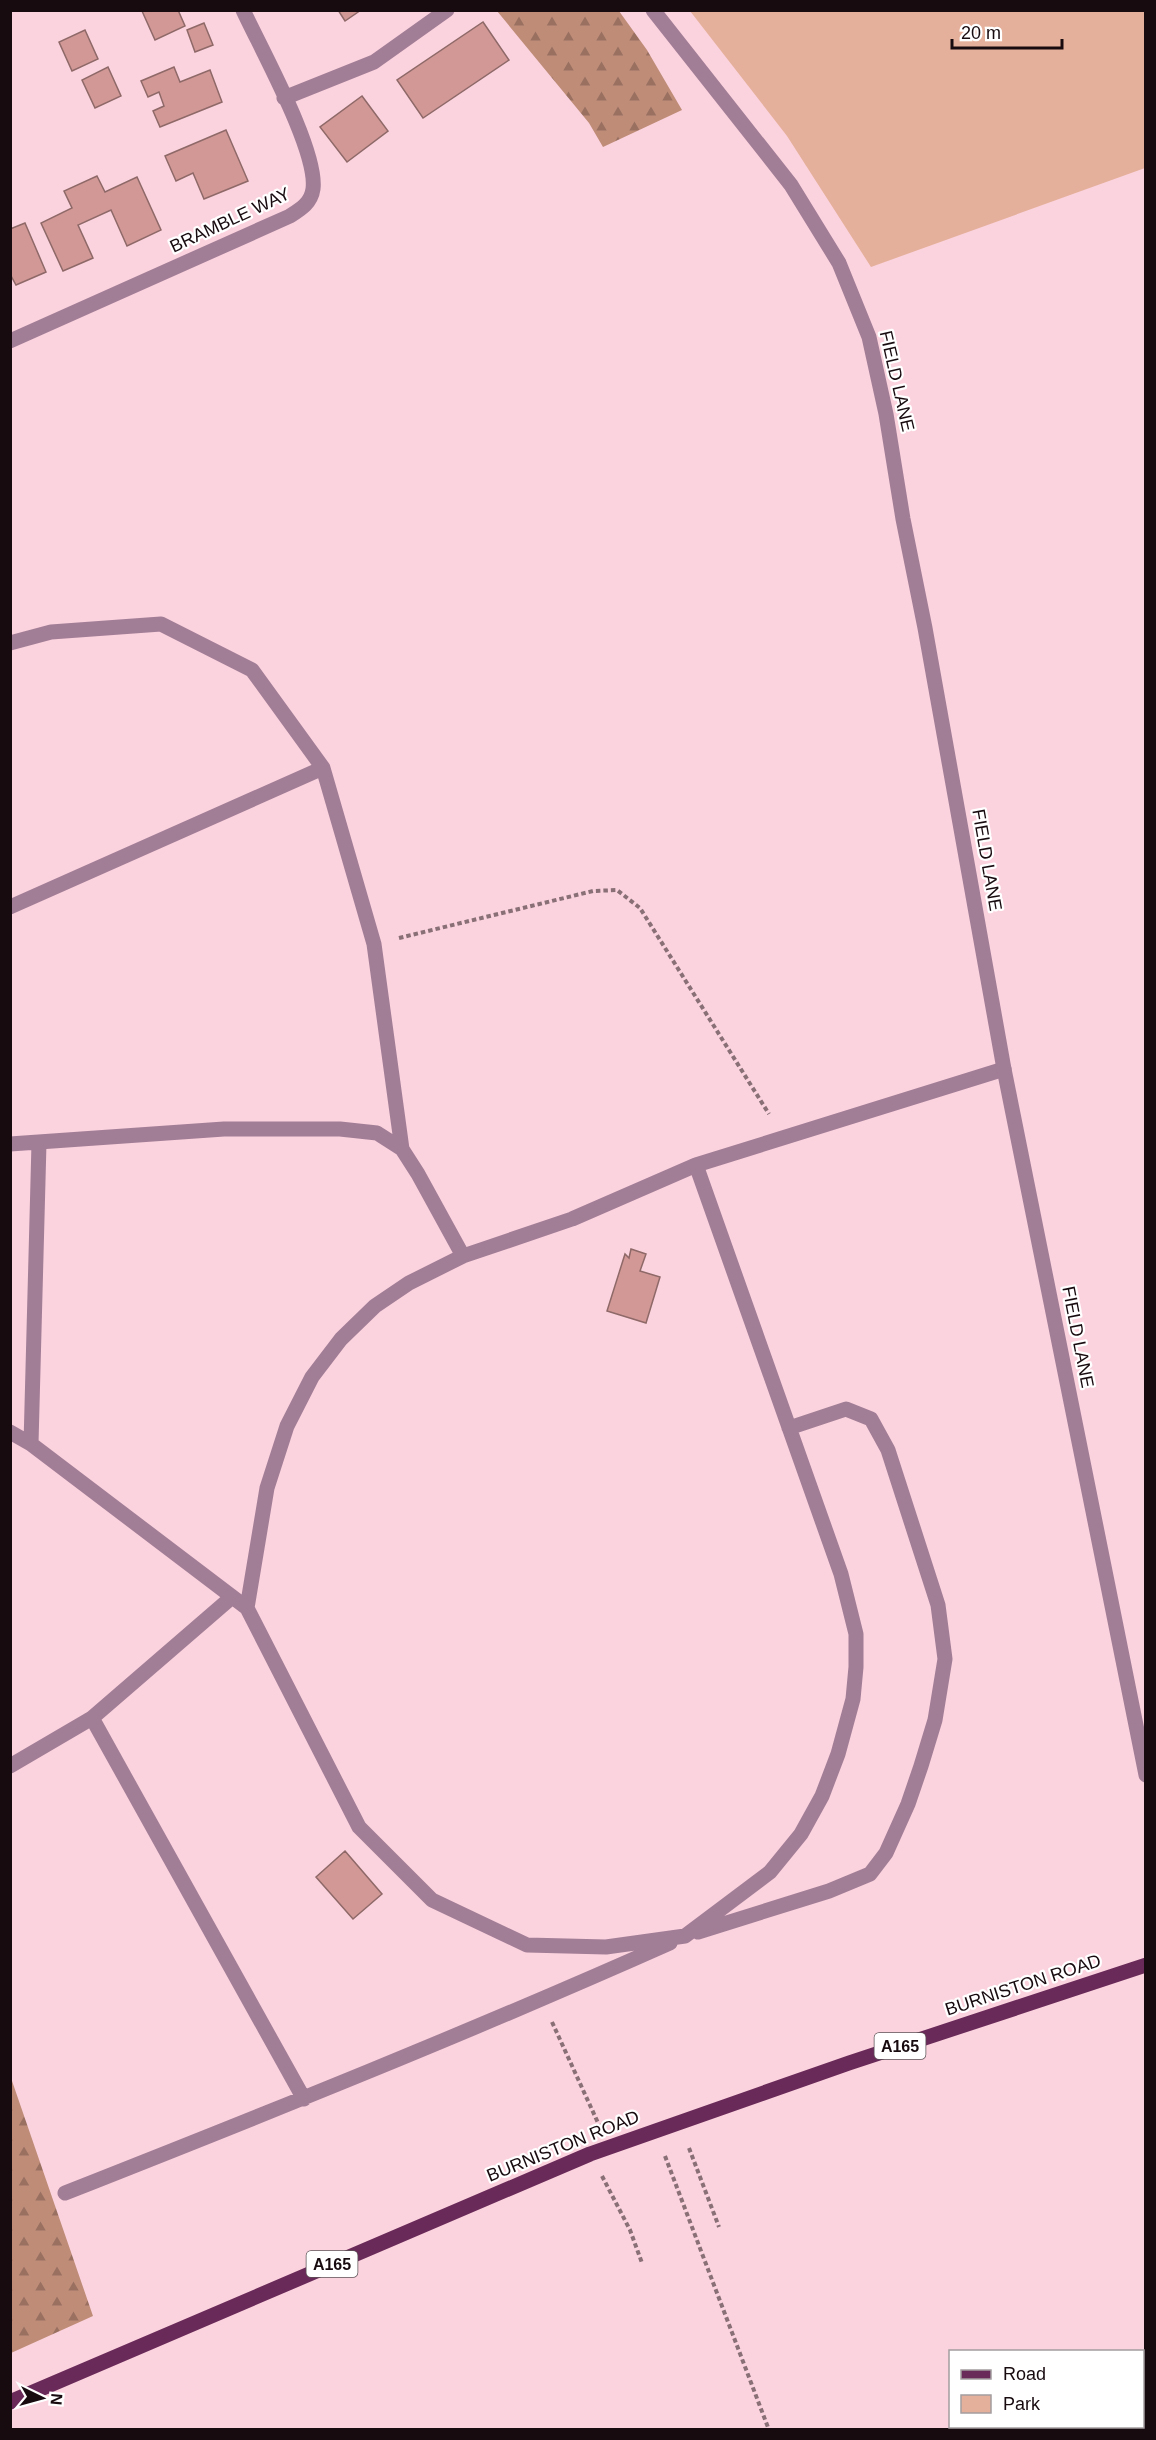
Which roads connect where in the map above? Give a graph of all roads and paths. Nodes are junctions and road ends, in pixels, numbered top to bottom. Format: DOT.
graph roads {
  1 [pos="243,10"];
  2 [pos="447,10"];
  3 [pos="653,10"];
  4 [pos="284,98"];
  5 [pos="10,341"];
  6 [pos="10,643"];
  7 [pos="323,768"];
  8 [pos="10,907"];
  9 [pos="374,944"];
  10 [pos="1004,1069"];
  11 [pos="783,1138"];
  12 [pos="39,1143"];
  13 [pos="10,1144"];
  14 [pos="402,1149"];
  15 [pos="696,1165"];
  16 [pos="463,1256"];
  17 [pos="789,1428"];
  18 [pos="10,1432"];
  19 [pos="31,1444"];
  20 [pos="232,1597"];
  21 [pos="246,1608"];
  22 [pos="92,1718"];
  23 [pos="10,1766"];
  24 [pos="1146,1775"];
  25 [pos="685,1936"];
  26 [pos="1146,1965"];
  27 [pos="542,2000"];
  28 [pos="304,2099"];
  29 [pos="679,2122"];
  30 [pos="655,2130"];
  31 [pos="608,2147"];
  32 [pos="590,2154"];
  33 [pos="65,2193"];
  34 [pos="719,2227"];
  35 [pos="642,2263"];
  36 [pos="10,2402"];
  37 [pos="770,2430"];
  1 -- 4 [label="street, BRAMBLE WAY"];
  2 -- 4 [label="street"];
  3 -- 10 [label="street, FIELD LANE"];
  4 -- 5 [label="street, BRAMBLE WAY"];
  6 -- 7 [label="street"];
  7 -- 8 [label="street"];
  7 -- 9 [label="street"];
  9 -- 11 [label="path"];
  9 -- 14 [label="street"];
  10 -- 11 [label="street"];
  10 -- 24 [label="street, FIELD LANE"];
  11 -- 15 [label="street"];
  12 -- 13 [label="street"];
  12 -- 14 [label="street"];
  12 -- 19 [label="street"];
  14 -- 16 [label="street"];
  15 -- 16 [label="street"];
  15 -- 17 [label="street"];
  16 -- 21 [label="street"];
  17 -- 25 [label="street"];
  17 -- 25 [label="street"];
  18 -- 19 [label="street"];
  19 -- 20 [label="street"];
  20 -- 21 [label="street"];
  20 -- 22 [label="street"];
  21 -- 25 [label="street"];
  22 -- 23 [label="street"];
  22 -- 28 [label="street"];
  25 -- 27 [label="street"];
  26 -- 29 [label="main road, BURNISTON ROAD / A165"];
  27 -- 28 [label="street"];
  27 -- 31 [label="path"];
  28 -- 33 [label="street"];
  29 -- 30 [label="main road, BURNISTON ROAD / A165"];
  29 -- 34 [label="path"];
  30 -- 31 [label="main road, BURNISTON ROAD / A165"];
  30 -- 37 [label="path"];
  31 -- 32 [label="main road, BURNISTON ROAD / A165"];
  32 -- 35 [label="path"];
  32 -- 36 [label="main road, BURNISTON ROAD / A165"];
}
